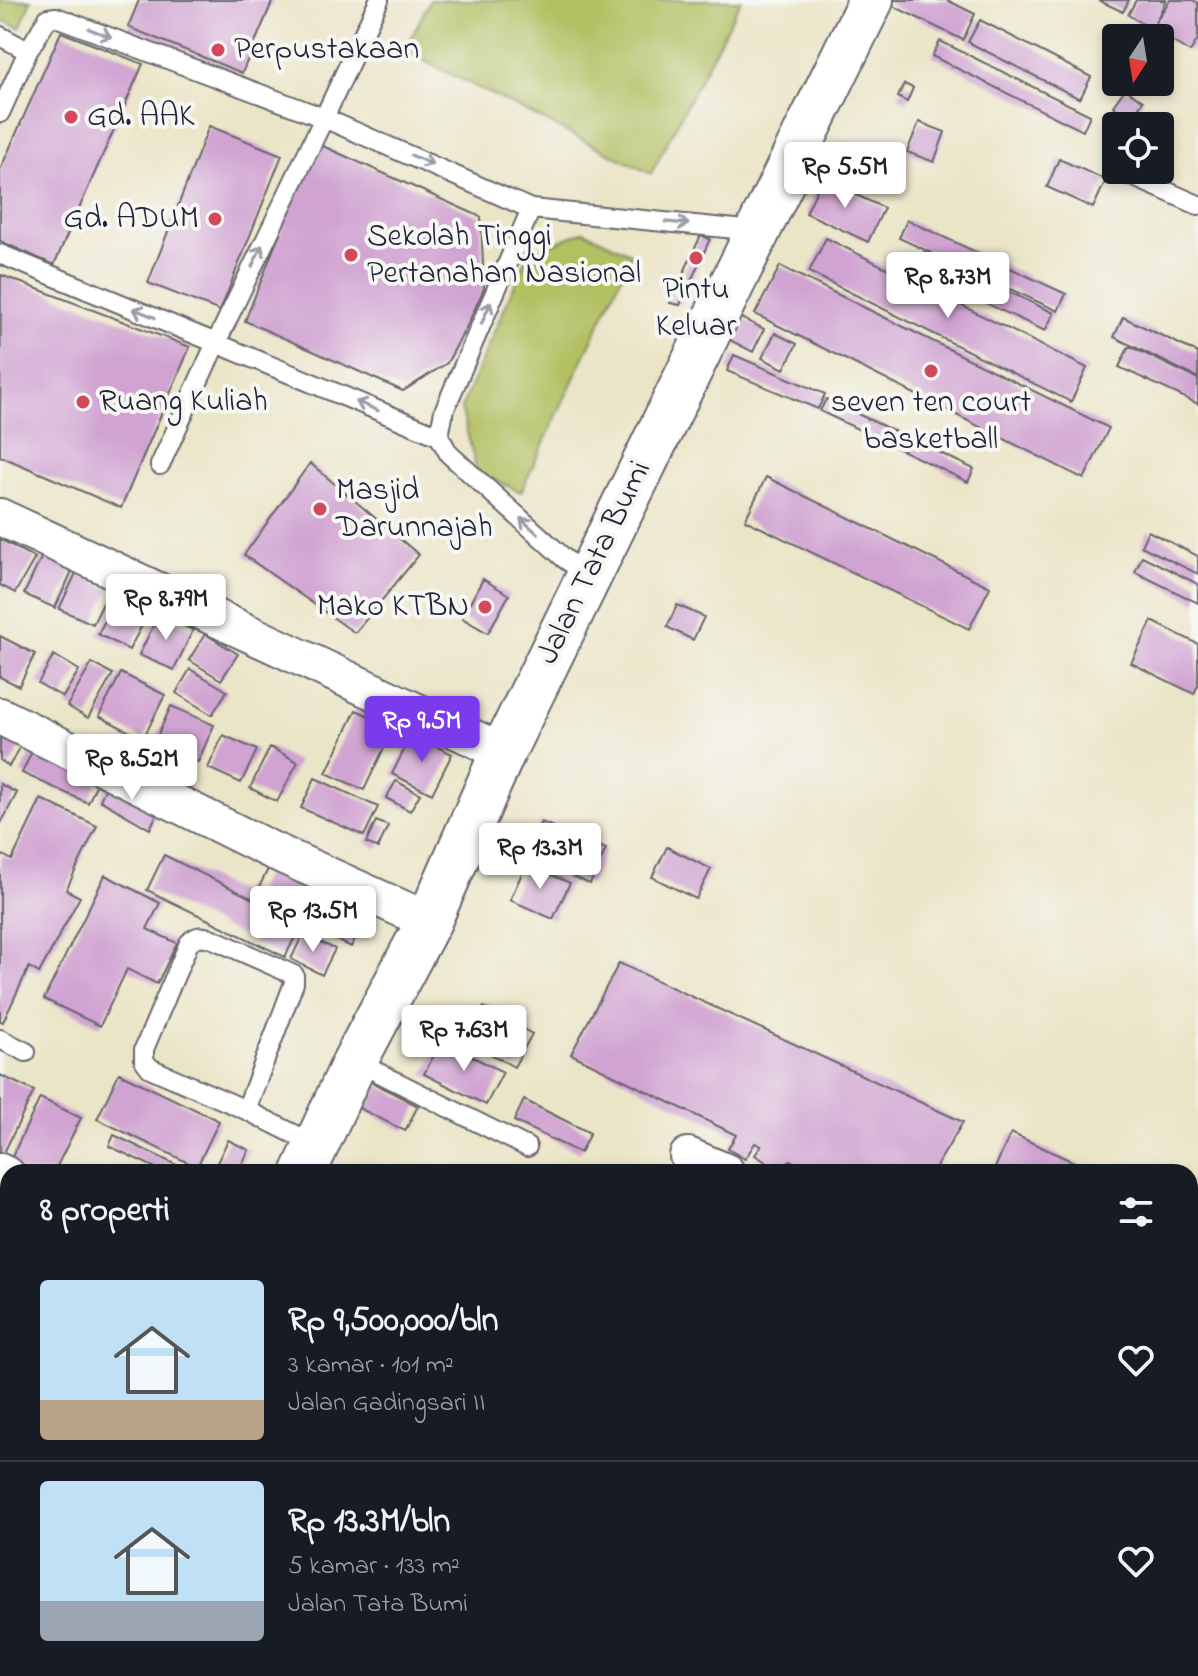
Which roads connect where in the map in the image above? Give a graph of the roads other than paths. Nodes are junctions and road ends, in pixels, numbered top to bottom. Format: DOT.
graph roads {
  1 [pos="379,0"];
  2 [pos="871,0"];
  3 [pos="0,36"];
  4 [pos="28,51"];
  5 [pos="0,113"];
  6 [pos="324,118"];
  7 [pos="1150,184"];
  8 [pos="1198,205"];
  9 [pos="531,209"];
  10 [pos="757,232"];
  11 [pos="0,254"];
  12 [pos="216,343"];
  13 [pos="439,436"];
  14 [pos="160,465"];
  15 [pos="0,517"];
  16 [pos="589,576"];
  17 [pos="0,716"];
  18 [pos="503,752"];
  19 [pos="429,921"];
  20 [pos="0,1039"];
  21 [pos="26,1052"];
  22 [pos="355,1061"];
  23 [pos="246,1110"];
  24 [pos="527,1147"];
  25 [pos="688,1156"];
  26 [pos="310,1158"];
  27 [pos="707,1164"];
  1 -- 6 [label="lane"];
  2 -- 10 [label="street, Jalan Tata Bumi"];
  3 -- 4 [label="lane"];
  4 -- 5 [label="lane"];
  4 -- 6 [label="lane, one-way"];
  6 -- 9 [label="lane, one-way"];
  12 -- 6 [label="lane, one-way"];
  7 -- 8 [label="lane"];
  9 -- 10 [label="lane, one-way"];
  13 -- 9 [label="lane, one-way"];
  10 -- 16 [label="street, Jalan Tata Bumi"];
  12 -- 11 [label="lane, one-way"];
  13 -- 12 [label="lane, one-way"];
  12 -- 14 [label="lane"];
  16 -- 13 [label="lane, one-way"];
  15 -- 18 [label="street"];
  16 -- 18 [label="street, Jalan Tata Bumi"];
  17 -- 19 [label="street"];
  18 -- 19 [label="street, Jalan Tata Bumi"];
  19 -- 22 [label="street, Jalan Tata Bumi"];
  20 -- 21 [label="lane"];
  22 -- 24 [label="lane"];
  22 -- 26 [label="street, Jalan Tata Bumi"];
  23 -- 23 [label="lane"];
  23 -- 26 [label="lane"];
  25 -- 27 [label="street"];
}
